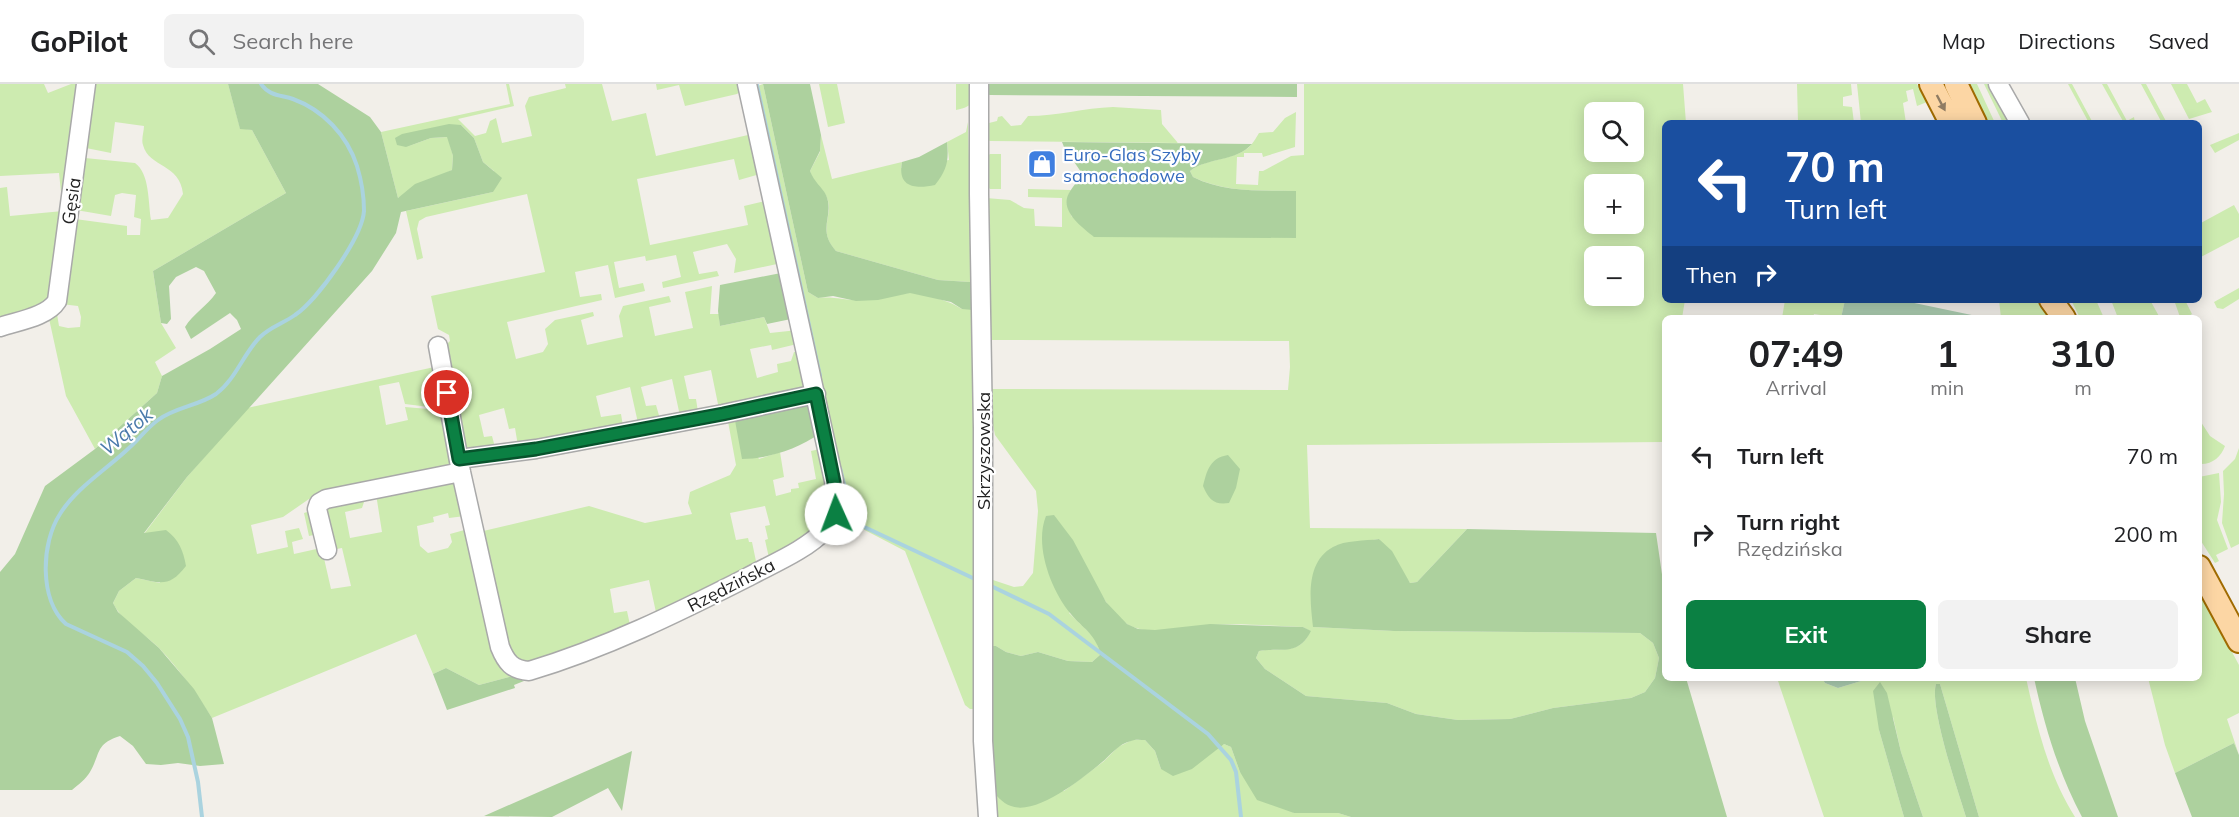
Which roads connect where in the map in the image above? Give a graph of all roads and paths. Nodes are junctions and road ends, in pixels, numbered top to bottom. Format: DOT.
graph roads {
  1 [pos="86,84"];
  2 [pos="747,84"];
  3 [pos="979,84"];
  4 [pos="1931,84"];
  5 [pos="1956,84"];
  6 [pos="1998,84"];
  7 [pos="1949,120"];
  8 [pos="1974,120"];
  9 [pos="2018,120"];
  10 [pos="2053,303"];
  11 [pos="2063,315"];
  12 [pos="0,327"];
  13 [pos="438,346"];
  14 [pos="816,394"];
  15 [pos="460,466"];
  16 [pos="327,550"];
  17 [pos="2202,573"];
  18 [pos="2239,641"];
  19 [pos="988,817"];
  1 -- 12 [label="street, Gęsia"];
  2 -- 14 [label="street, Rzędzińska"];
  3 -- 19 [label="street, Skrzyszowska"];
  4 -- 7 [label="main road, one-way"];
  5 -- 8 [label="main road"];
  6 -- 9 [label="street"];
  10 -- 11 [label="main road"];
  13 -- 15 [label="street, Rzędzińska"];
  14 -- 15 [label="street"];
  14 -- 15 [label="street, Rzędzińska"];
  15 -- 16 [label="street"];
  17 -- 18 [label="main road"];
}
